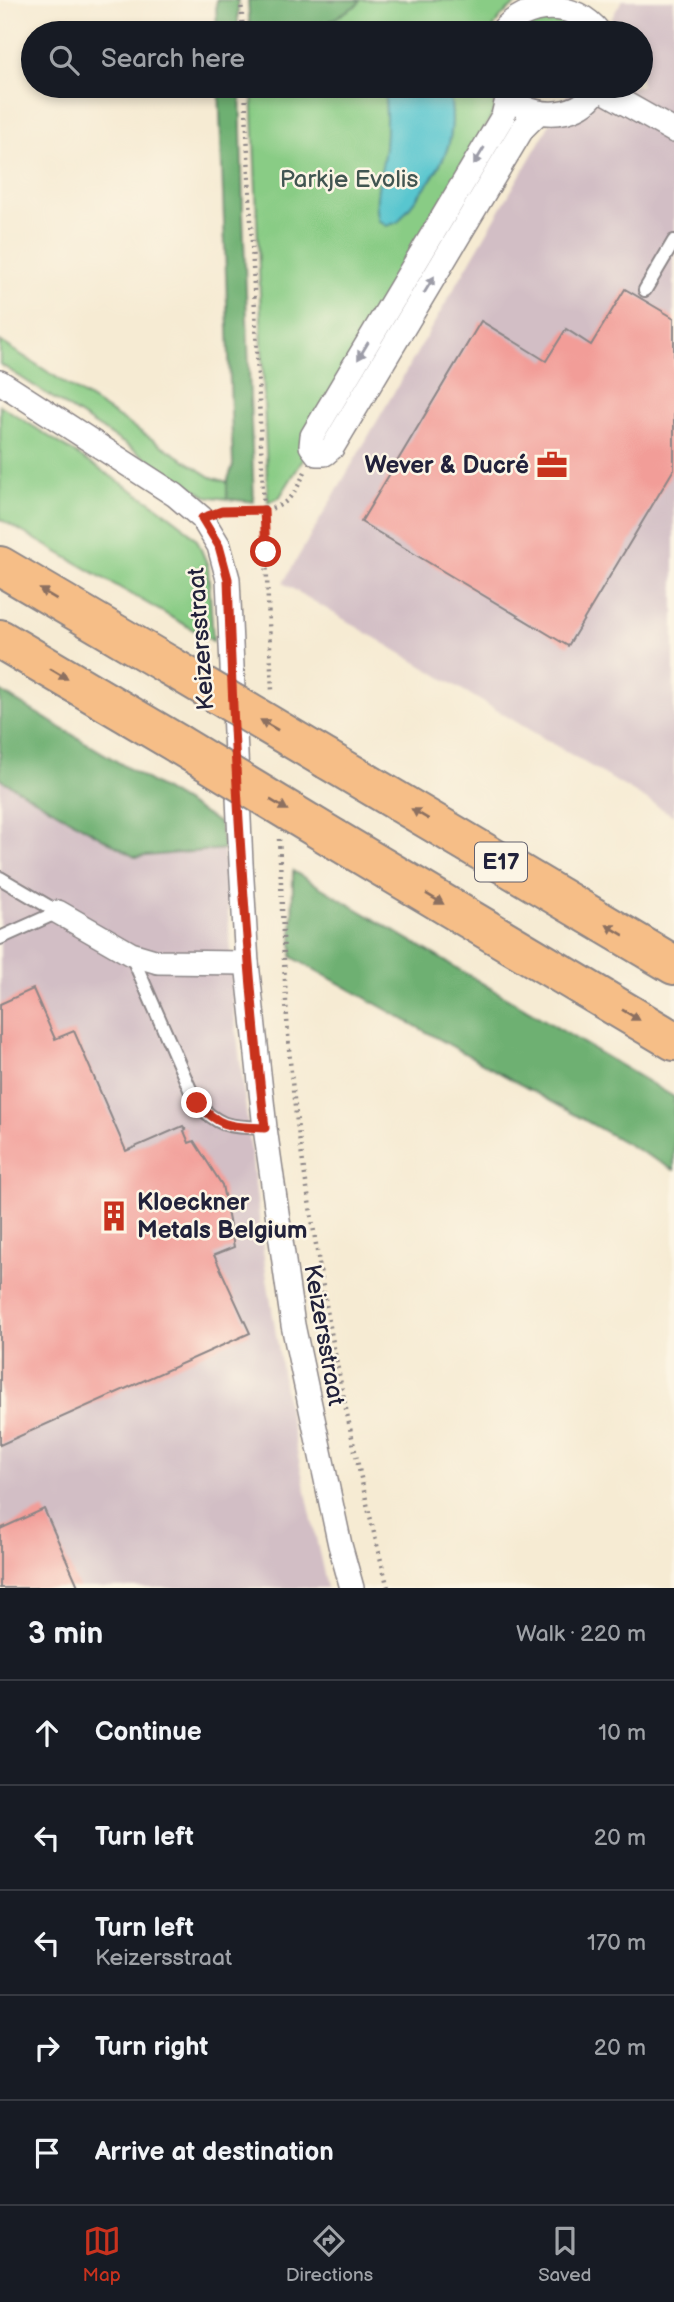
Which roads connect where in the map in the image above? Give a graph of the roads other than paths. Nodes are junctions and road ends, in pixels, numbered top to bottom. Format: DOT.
graph roads {
  1 [pos="509,21"];
  2 [pos="592,21"];
  3 [pos="504,98"];
  4 [pos="513,98"];
  5 [pos="589,98"];
  6 [pos="618,98"];
  7 [pos="538,113"];
  8 [pos="674,131"];
  9 [pos="674,241"];
  10 [pos="645,290"];
  11 [pos="0,382"];
  12 [pos="0,566"];
  13 [pos="0,639"];
  14 [pos="0,878"];
  15 [pos="58,912"];
  16 [pos="0,938"];
  17 [pos="131,954"];
  18 [pos="247,963"];
  19 [pos="674,965"];
  20 [pos="674,1041"];
  21 [pos="265,1128"];
  22 [pos="352,1588"];
  1 -- 2 [label="street"];
  3 -- 7 [label="street, one-way"];
  4 -- 7 [label="street"];
  5 -- 7 [label="street"];
  6 -- 8 [label="street"];
  9 -- 10 [label="lane"];
  11 -- 18 [label="street, Keizersstraat"];
  19 -- 12 [label="highway, E17, one-way, bridge"];
  13 -- 20 [label="highway, E17, one-way, bridge"];
  14 -- 15 [label="lane"];
  15 -- 16 [label="lane"];
  15 -- 17 [label="street"];
  17 -- 18 [label="street"];
  17 -- 21 [label="lane"];
  18 -- 21 [label="street, Keizersstraat"];
  21 -- 22 [label="street, Keizersstraat"];
}
